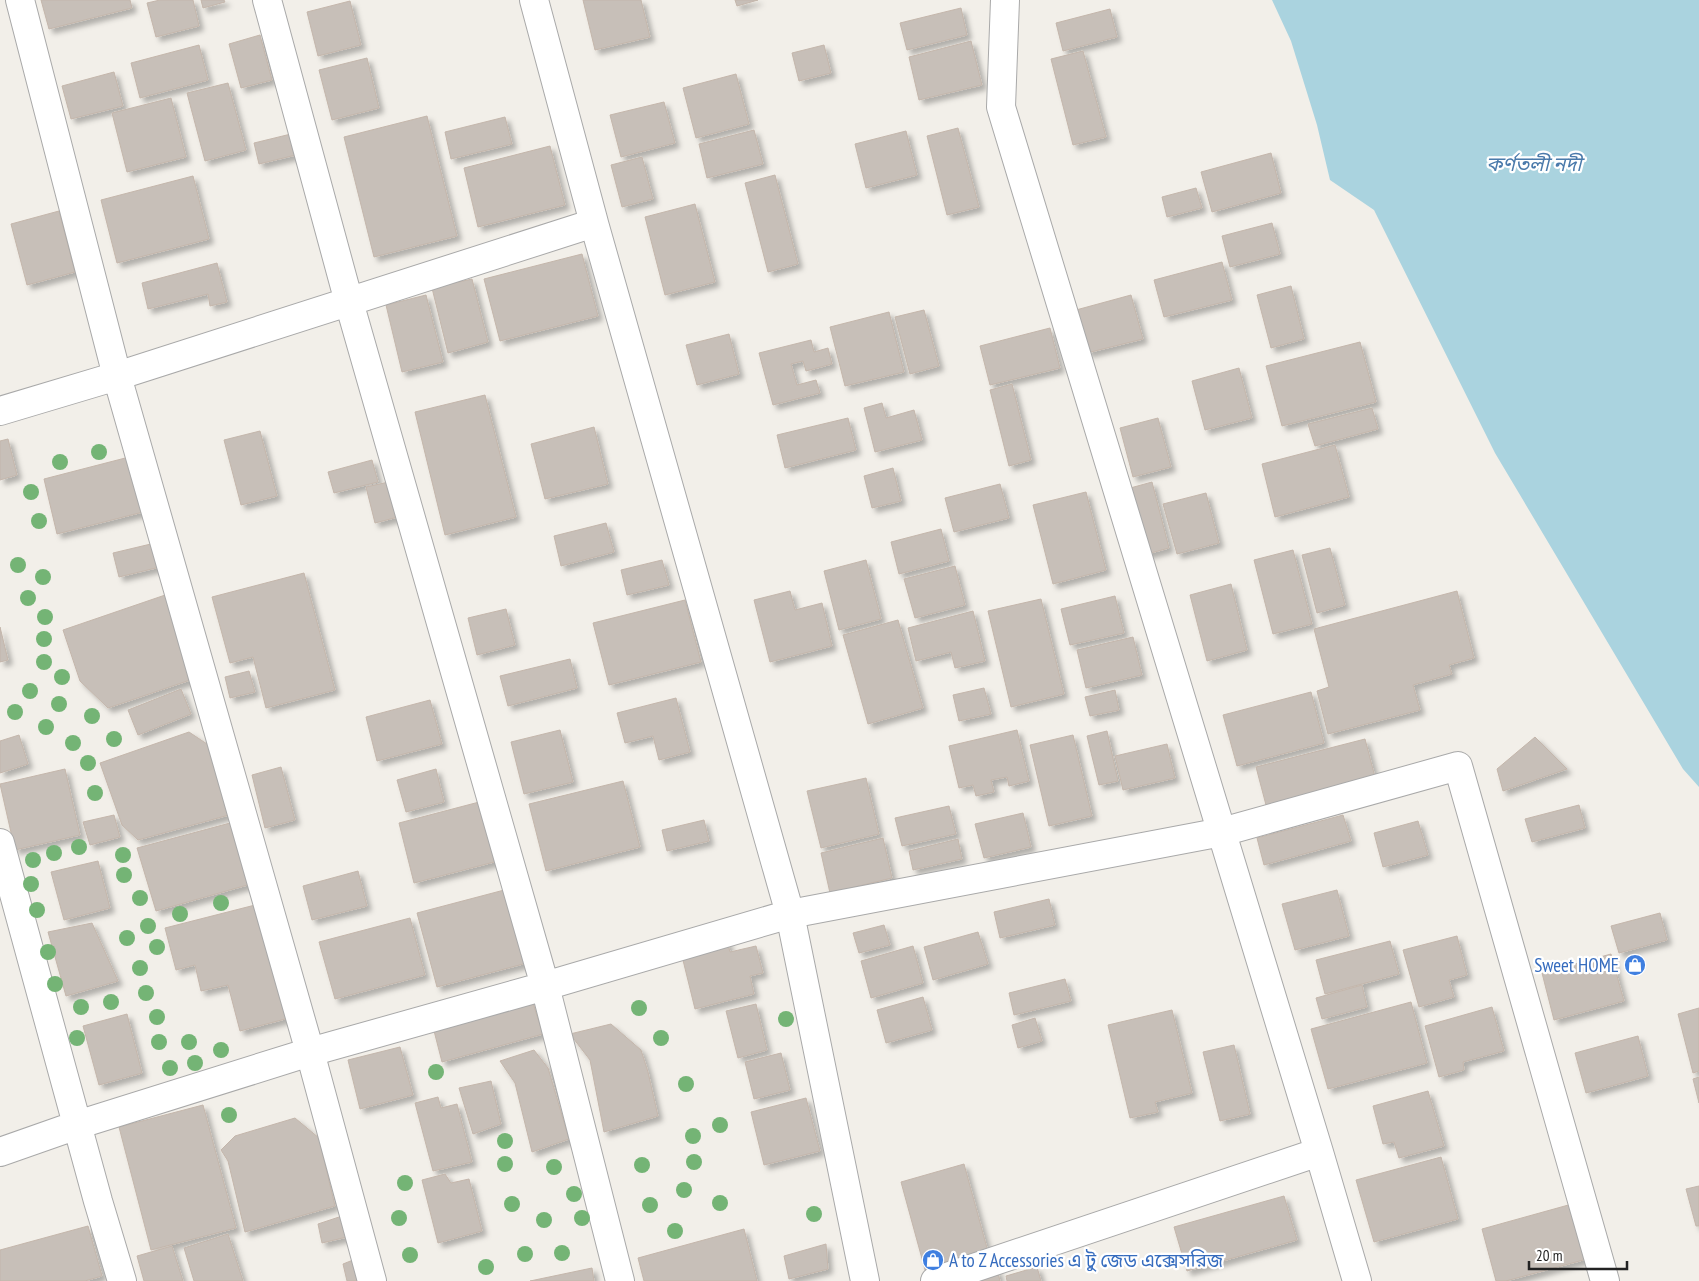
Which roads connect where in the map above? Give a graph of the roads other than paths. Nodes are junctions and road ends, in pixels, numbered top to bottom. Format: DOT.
graph roads {
  1 [pos="20,0"];
  2 [pos="267,0"];
  3 [pos="534,0"];
  4 [pos="1005,0"];
  5 [pos="594,223"];
  6 [pos="349,302"];
  7 [pos="117,376"];
  8 [pos="0,411"];
  9 [pos="1222,832"];
  10 [pos="0,843"];
  11 [pos="790,914"];
  12 [pos="545,986"];
  13 [pos="310,1052"];
  14 [pos="77,1125"];
  15 [pos="0,1152"];
  16 [pos="1319,1152"];
  17 [pos="122,1281"];
  18 [pos="372,1281"];
  19 [pos="620,1281"];
  20 [pos="865,1281"];
  21 [pos="935,1281"];
  22 [pos="1357,1281"];
  23 [pos="1605,1281"];
  1 -- 7 [label="street"];
  2 -- 6 [label="street"];
  3 -- 5 [label="street"];
  4 -- 9 [label="street"];
  5 -- 6 [label="street"];
  5 -- 11 [label="street"];
  6 -- 7 [label="street"];
  6 -- 12 [label="street"];
  7 -- 8 [label="street"];
  7 -- 13 [label="street"];
  9 -- 11 [label="street"];
  9 -- 16 [label="street"];
  9 -- 23 [label="street"];
  10 -- 14 [label="street"];
  11 -- 12 [label="street"];
  11 -- 20 [label="street"];
  12 -- 13 [label="street"];
  12 -- 19 [label="street"];
  13 -- 14 [label="street"];
  13 -- 18 [label="street"];
  14 -- 15 [label="street"];
  14 -- 17 [label="street"];
  16 -- 21 [label="street"];
  16 -- 22 [label="street"];
}
